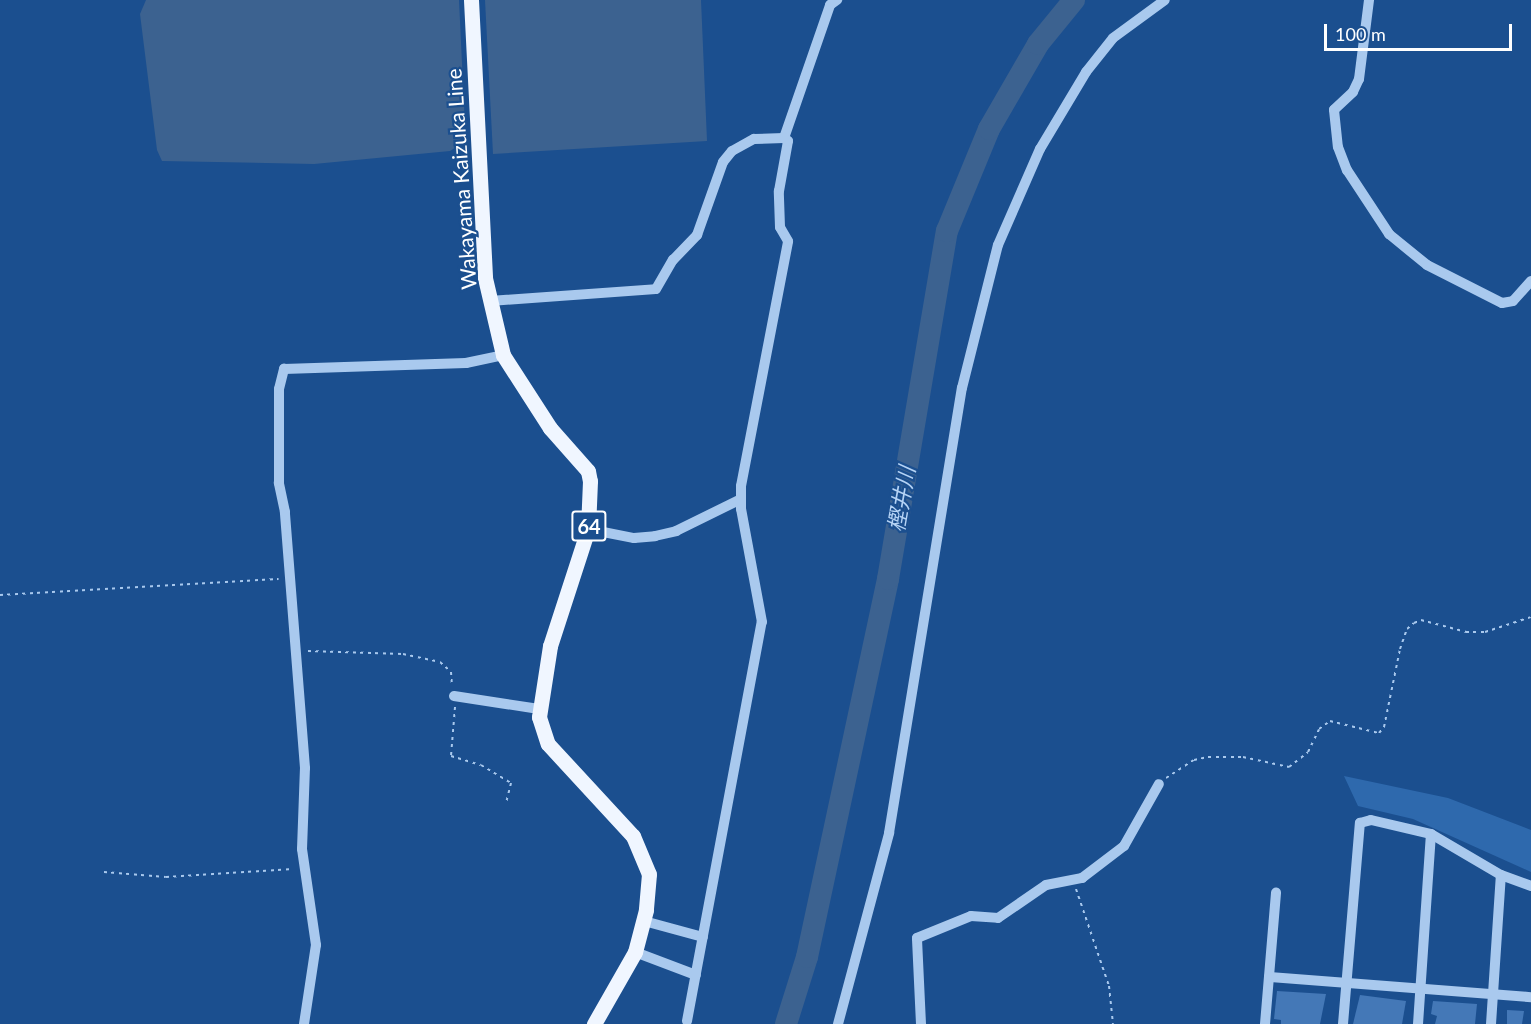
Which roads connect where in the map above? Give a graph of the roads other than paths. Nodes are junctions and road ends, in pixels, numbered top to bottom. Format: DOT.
graph roads {
  1 [pos="471,0"];
  2 [pos="837,0"];
  3 [pos="1165,0"];
  4 [pos="1369,0"];
  5 [pos="784,138"];
  6 [pos="1531,281"];
  7 [pos="490,301"];
  8 [pos="503,355"];
  9 [pos="741,499"];
  10 [pos="588,529"];
  11 [pos="454,696"];
  12 [pos="539,709"];
  13 [pos="1159,784"];
  14 [pos="1431,834"];
  15 [pos="1501,875"];
  16 [pos="1531,886"];
  17 [pos="1276,892"];
  18 [pos="644,921"];
  19 [pos="703,938"];
  20 [pos="635,952"];
  21 [pos="696,975"];
  22 [pos="1269,977"];
  23 [pos="1346,984"];
  24 [pos="1420,988"];
  25 [pos="1494,994"];
  26 [pos="1531,997"];
  27 [pos="687,1021"];
  28 [pos="304,1024"];
  29 [pos="594,1024"];
  30 [pos="838,1024"];
  31 [pos="921,1024"];
  32 [pos="1265,1024"];
  33 [pos="1343,1024"];
  34 [pos="1418,1024"];
  35 [pos="1491,1024"];
  1 -- 7 [label="main road, Wakayama Kaizuka Line / 64"];
  2 -- 5 [label="street"];
  3 -- 30 [label="street"];
  4 -- 6 [label="street"];
  5 -- 7 [label="street"];
  5 -- 9 [label="street"];
  7 -- 8 [label="main road, Wakayama Kaizuka Line / 64"];
  8 -- 10 [label="main road, Wakayama Kaizuka Line / 64"];
  8 -- 28 [label="street"];
  9 -- 10 [label="street"];
  9 -- 19 [label="street"];
  10 -- 12 [label="main road, Wakayama Kaizuka Line / 64"];
  11 -- 12 [label="street"];
  12 -- 18 [label="main road, Wakayama Kaizuka Line / 64"];
  13 -- 31 [label="street"];
  14 -- 15 [label="street"];
  14 -- 23 [label="street"];
  14 -- 24 [label="street"];
  15 -- 16 [label="street"];
  15 -- 25 [label="street"];
  17 -- 22 [label="street"];
  18 -- 19 [label="street"];
  18 -- 20 [label="main road, Wakayama Kaizuka Line / 64"];
  19 -- 21 [label="street"];
  20 -- 21 [label="street"];
  20 -- 29 [label="main road, Wakayama Kaizuka Line / 64"];
  21 -- 27 [label="street"];
  22 -- 23 [label="street"];
  22 -- 32 [label="street"];
  23 -- 24 [label="street"];
  23 -- 33 [label="street"];
  24 -- 25 [label="street"];
  24 -- 34 [label="street"];
  25 -- 26 [label="street"];
  25 -- 35 [label="street"];
}
